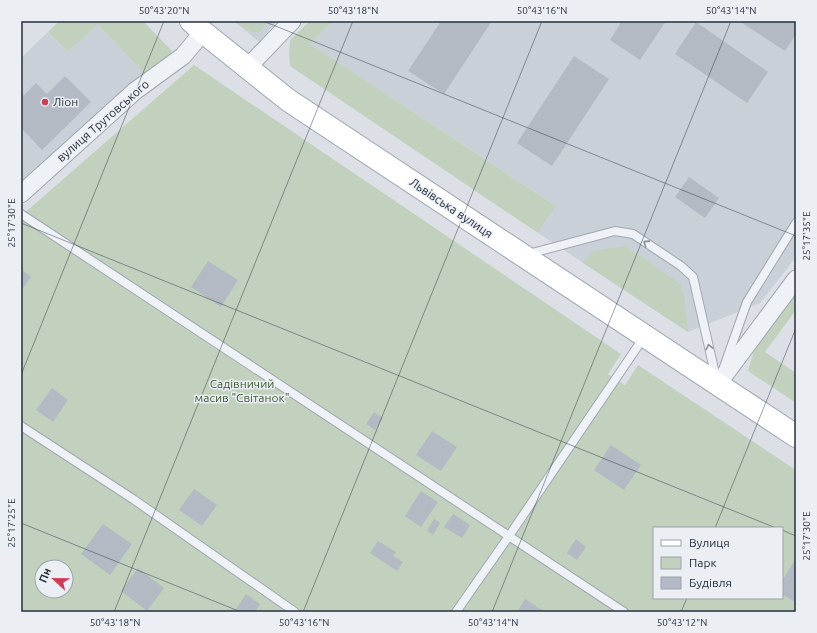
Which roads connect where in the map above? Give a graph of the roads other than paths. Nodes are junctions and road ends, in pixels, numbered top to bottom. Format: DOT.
graph roads {
  1 [pos="287,23"];
  2 [pos="197,27"];
  3 [pos="247,68"];
  4 [pos="21,194"];
  5 [pos="21,214"];
  6 [pos="796,223"];
  7 [pos="522,255"];
  8 [pos="796,279"];
  9 [pos="644,336"];
  10 [pos="717,385"];
  11 [pos="21,426"];
  12 [pos="796,436"];
  13 [pos="509,536"];
  14 [pos="294,612"];
  15 [pos="456,612"];
  16 [pos="624,612"];
  1 -- 3 [label="street"];
  2 -- 3 [label="main road, Львівська вулиця"];
  2 -- 4 [label="street, вулиця Трутовського"];
  3 -- 7 [label="main road, Львівська вулиця"];
  5 -- 13 [label="lane"];
  6 -- 10 [label="lane"];
  7 -- 9 [label="main road, Львівська вулиця"];
  10 -- 7 [label="lane, one-way"];
  8 -- 10 [label="street"];
  9 -- 10 [label="main road, Львівська вулиця"];
  9 -- 13 [label="lane"];
  10 -- 12 [label="main road, Львівська вулиця"];
  11 -- 14 [label="lane"];
  13 -- 15 [label="lane"];
  13 -- 16 [label="lane"];
}
